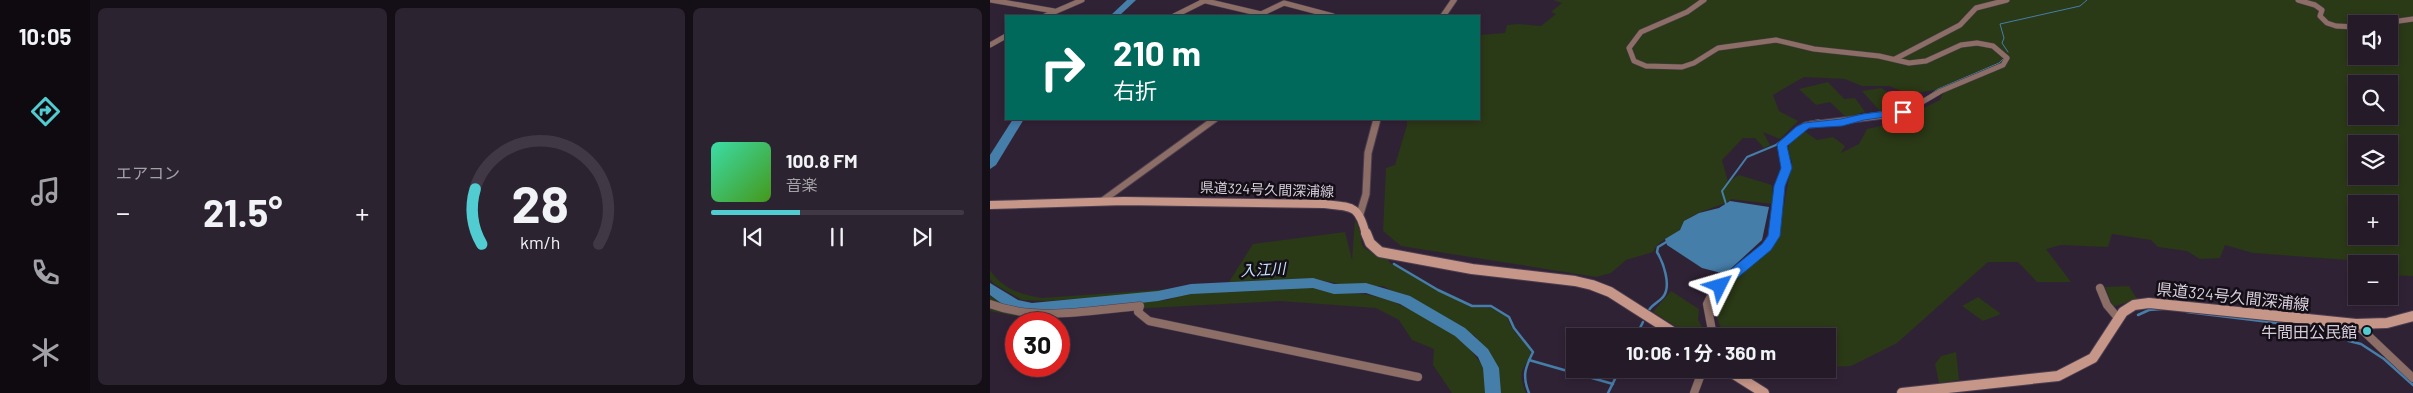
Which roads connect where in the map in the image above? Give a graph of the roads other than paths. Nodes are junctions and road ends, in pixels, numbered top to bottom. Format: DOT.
graph roads {
  1 [pos="991,0"];
  2 [pos="1082,0"];
  3 [pos="1204,0"];
  4 [pos="1454,0"];
  5 [pos="1704,0"];
  6 [pos="2007,0"];
  7 [pos="2298,0"];
  8 [pos="1054,11"];
  9 [pos="1047,15"];
  10 [pos="1176,15"];
  11 [pos="1329,15"];
  12 [pos="1444,15"];
  13 [pos="2413,19"];
  14 [pos="2398,21"];
  15 [pos="2348,28"];
  16 [pos="1005,37"];
  17 [pos="990,45"];
  18 [pos="1895,59"];
  19 [pos="1214,120"];
  20 [pos="1377,120"];
  21 [pos="1102,201"];
  22 [pos="990,205"];
  23 [pos="1360,214"];
  24 [pos="2100,288"];
  25 [pos="990,304"];
  26 [pos="2413,316"];
  27 [pos="2118,318"];
  28 [pos="2356,324"];
  29 [pos="1666,328"];
  30 [pos="1712,328"];
  31 [pos="1418,376"];
  32 [pos="1700,378"];
  33 [pos="1740,378"];
  34 [pos="2413,378"];
  35 [pos="1694,393"];
  36 [pos="1764,393"];
  37 [pos="1902,393"];
  1 -- 8 [label="street"];
  2 -- 8 [label="street"];
  3 -- 10 [label="street"];
  3 -- 11 [label="street"];
  4 -- 12 [label="street"];
  5 -- 18 [label="street"];
  6 -- 18 [label="street"];
  7 -- 15 [label="street"];
  8 -- 9 [label="street"];
  13 -- 14 [label="street"];
  16 -- 17 [label="street"];
  18 -- 30 [label="street"];
  19 -- 21 [label="street"];
  20 -- 23 [label="street"];
  21 -- 22 [label="main road, 県道324号久間深浦線"];
  21 -- 23 [label="main road, 県道324号久間深浦線"];
  23 -- 29 [label="main road"];
  24 -- 27 [label="street"];
  25 -- 31 [label="street"];
  26 -- 28 [label="main road, 県道324号久間深浦線"];
  27 -- 28 [label="main road, 県道324号久間深浦線"];
  27 -- 37 [label="main road, 県道324号久間深浦線"];
  28 -- 34 [label="street"];
  32 -- 35 [label="street"];
  33 -- 36 [label="main road"];
}
